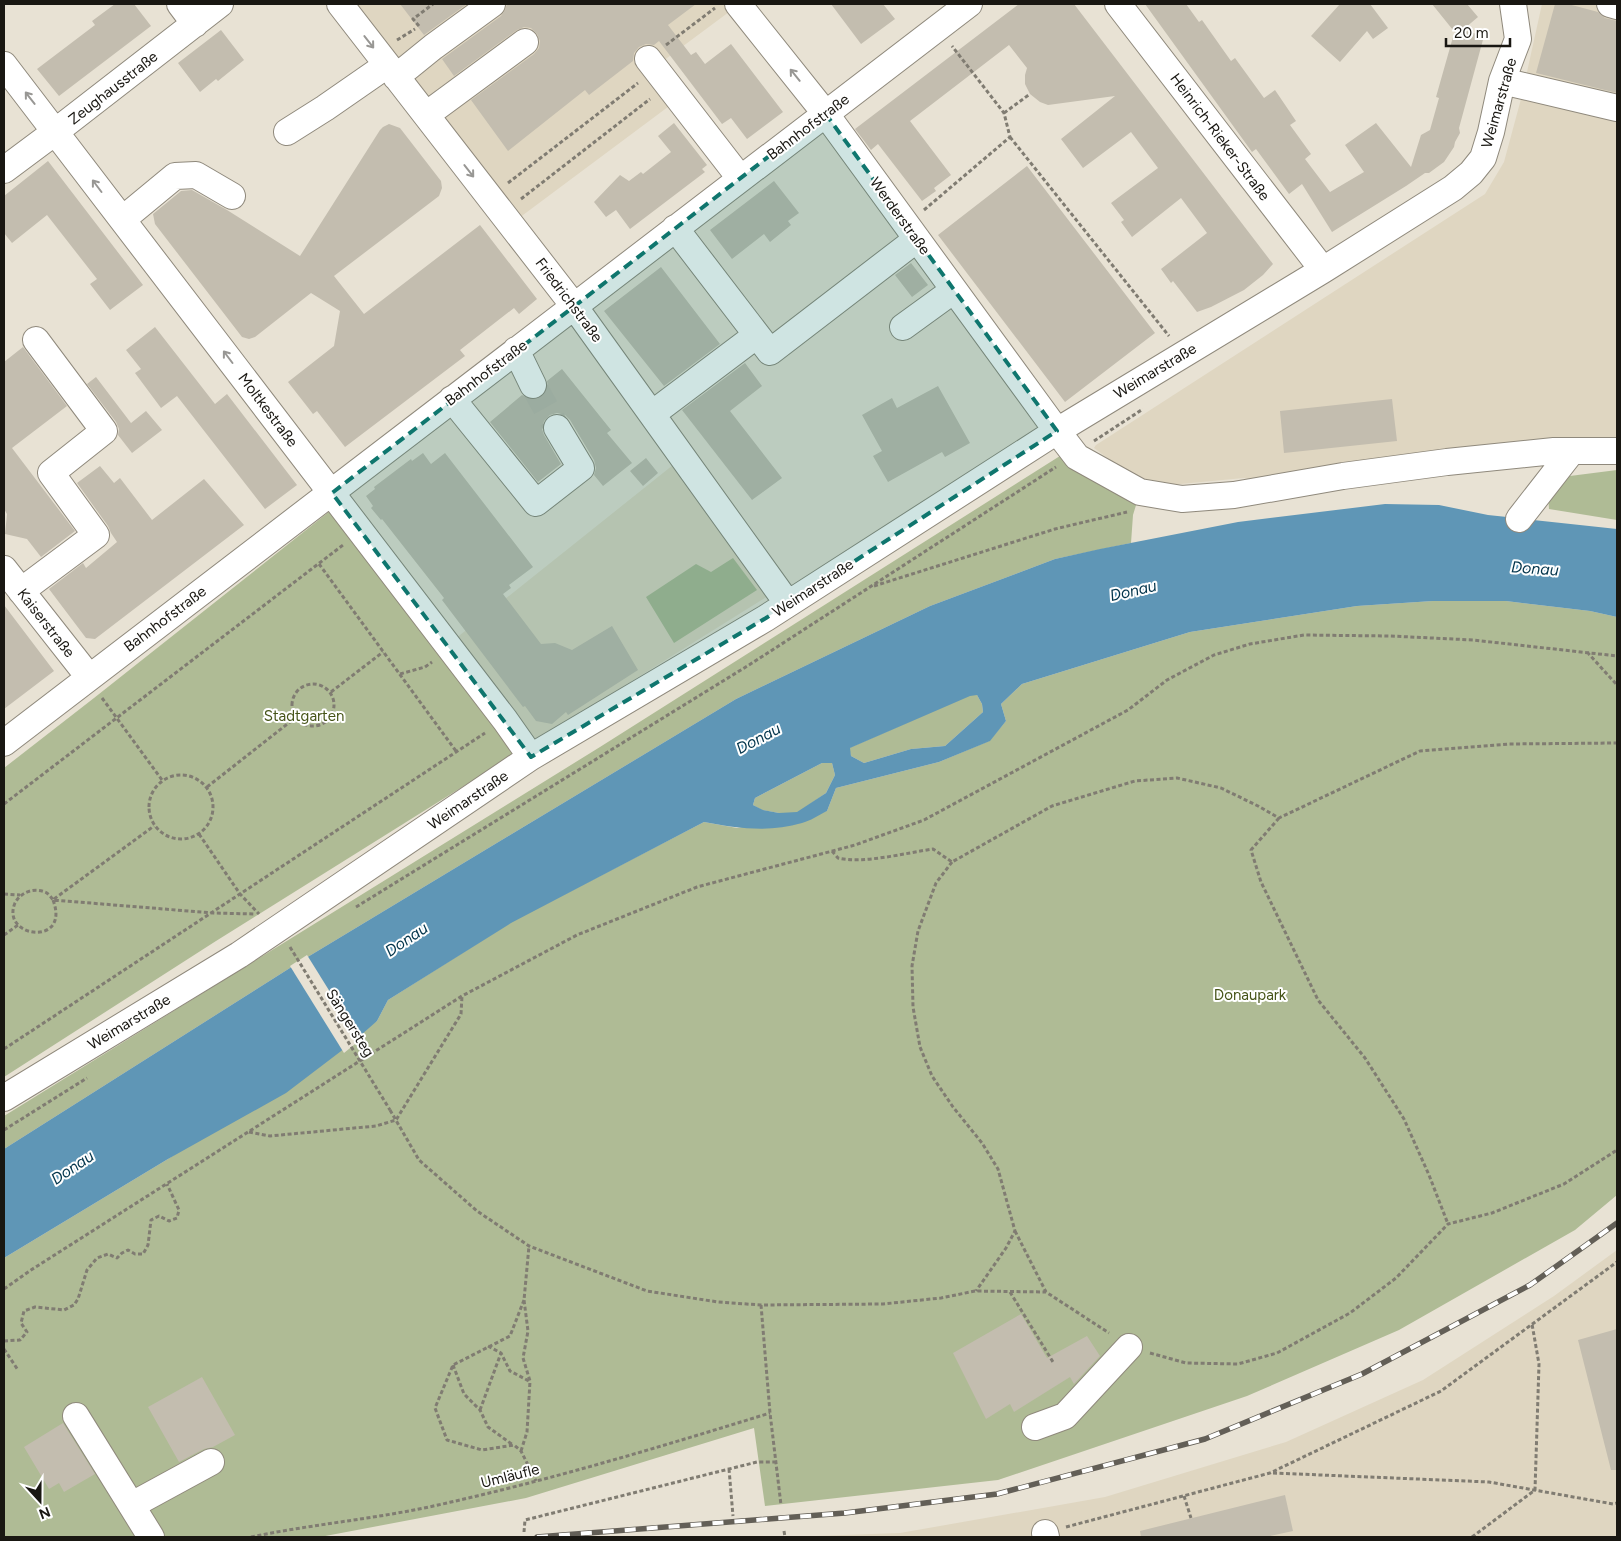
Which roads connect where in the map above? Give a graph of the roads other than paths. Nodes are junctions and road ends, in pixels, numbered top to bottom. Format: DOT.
graph roads {
  1 [pos="220,4"];
  2 [pos="340,4"];
  3 [pos="492,4"];
  4 [pos="738,4"];
  5 [pos="969,4"];
  6 [pos="1118,4"];
  7 [pos="1513,4"];
  8 [pos="1610,4"];
  9 [pos="1617,6"];
  10 [pos="187,14"];
  11 [pos="525,42"];
  12 [pos="4,64"];
  13 [pos="387,65"];
  14 [pos="657,71"];
  15 [pos="1502,81"];
  16 [pos="1617,108"];
  17 [pos="825,113"];
  18 [pos="426,115"];
  19 [pos="55,132"];
  20 [pos="287,132"];
  21 [pos="4,170"];
  22 [pos="740,178"];
  23 [pos="232,196"];
  24 [pos="122,219"];
  25 [pos="675,228"];
  26 [pos="912,232"];
  27 [pos="1322,270"];
  28 [pos="954,290"];
  29 [pos="574,306"];
  30 [pos="903,327"];
  31 [pos="757,335"];
  32 [pos="36,340"];
  33 [pos="516,350"];
  34 [pos="533,385"];
  35 [pos="452,399"];
  36 [pos="652,414"];
  37 [pos="557,428"];
  38 [pos="1057,431"];
  39 [pos="1572,451"];
  40 [pos="1617,451"];
  41 [pos="332,493"];
  42 [pos="1519,519"];
  43 [pos="4,569"];
  44 [pos="21,591"];
  45 [pos="788,604"];
  46 [pos="93,685"];
  47 [pos="4,743"];
  48 [pos="531,757"];
  49 [pos="4,1098"];
  50 [pos="1129,1347"];
  51 [pos="76,1416"];
  52 [pos="1035,1427"];
  53 [pos="211,1462"];
  54 [pos="132,1505"];
  55 [pos="151,1537"];
  1 -- 10 [label="street, Zeughausstraße"];
  2 -- 13 [label="street, Friedrichstraße, one-way"];
  3 -- 13 [label="street"];
  17 -- 4 [label="street, Werderstraße, one-way"];
  5 -- 17 [label="street, Bahnhofstraße"];
  6 -- 27 [label="street, Heinrich-Rieker-Straße"];
  7 -- 15 [label="street, Weimarstraße"];
  8 -- 9 [label="street"];
  10 -- 19 [label="street, Zeughausstraße"];
  11 -- 18 [label="street"];
  19 -- 12 [label="street, Moltkestraße, one-way"];
  13 -- 18 [label="street, Friedrichstraße"];
  13 -- 20 [label="street"];
  14 -- 22 [label="street"];
  15 -- 16 [label="street"];
  15 -- 27 [label="street, Weimarstraße"];
  17 -- 22 [label="street, Bahnhofstraße"];
  17 -- 26 [label="street, Werderstraße"];
  18 -- 29 [label="street, Friedrichstraße, one-way"];
  19 -- 21 [label="street, Zeughausstraße"];
  24 -- 19 [label="street, Moltkestraße, one-way"];
  22 -- 25 [label="street, Bahnhofstraße"];
  23 -- 24 [label="street"];
  41 -- 24 [label="street, Moltkestraße, one-way"];
  25 -- 29 [label="street, Bahnhofstraße"];
  25 -- 31 [label="street"];
  26 -- 28 [label="street, Werderstraße"];
  26 -- 31 [label="street"];
  27 -- 38 [label="street, Weimarstraße"];
  28 -- 30 [label="street"];
  28 -- 38 [label="street, Werderstraße"];
  29 -- 33 [label="street, Bahnhofstraße"];
  29 -- 36 [label="street, Friedrichstraße"];
  31 -- 36 [label="street"];
  32 -- 44 [label="street"];
  33 -- 34 [label="street"];
  33 -- 35 [label="street, Bahnhofstraße"];
  35 -- 37 [label="street"];
  35 -- 41 [label="street, Bahnhofstraße"];
  36 -- 45 [label="street, Friedrichstraße"];
  38 -- 39 [label="street, Werderstraße"];
  38 -- 45 [label="street, Weimarstraße"];
  39 -- 40 [label="street, Werderstraße"];
  39 -- 42 [label="street"];
  41 -- 46 [label="street, Bahnhofstraße"];
  41 -- 48 [label="street, Moltkestraße"];
  43 -- 44 [label="street, Kaiserstraße"];
  44 -- 46 [label="street, Kaiserstraße"];
  45 -- 48 [label="street, Weimarstraße"];
  46 -- 47 [label="street, Bahnhofstraße"];
  48 -- 49 [label="street, Weimarstraße"];
  50 -- 52 [label="street"];
  51 -- 54 [label="street"];
  53 -- 54 [label="street"];
  54 -- 55 [label="street"];
}
